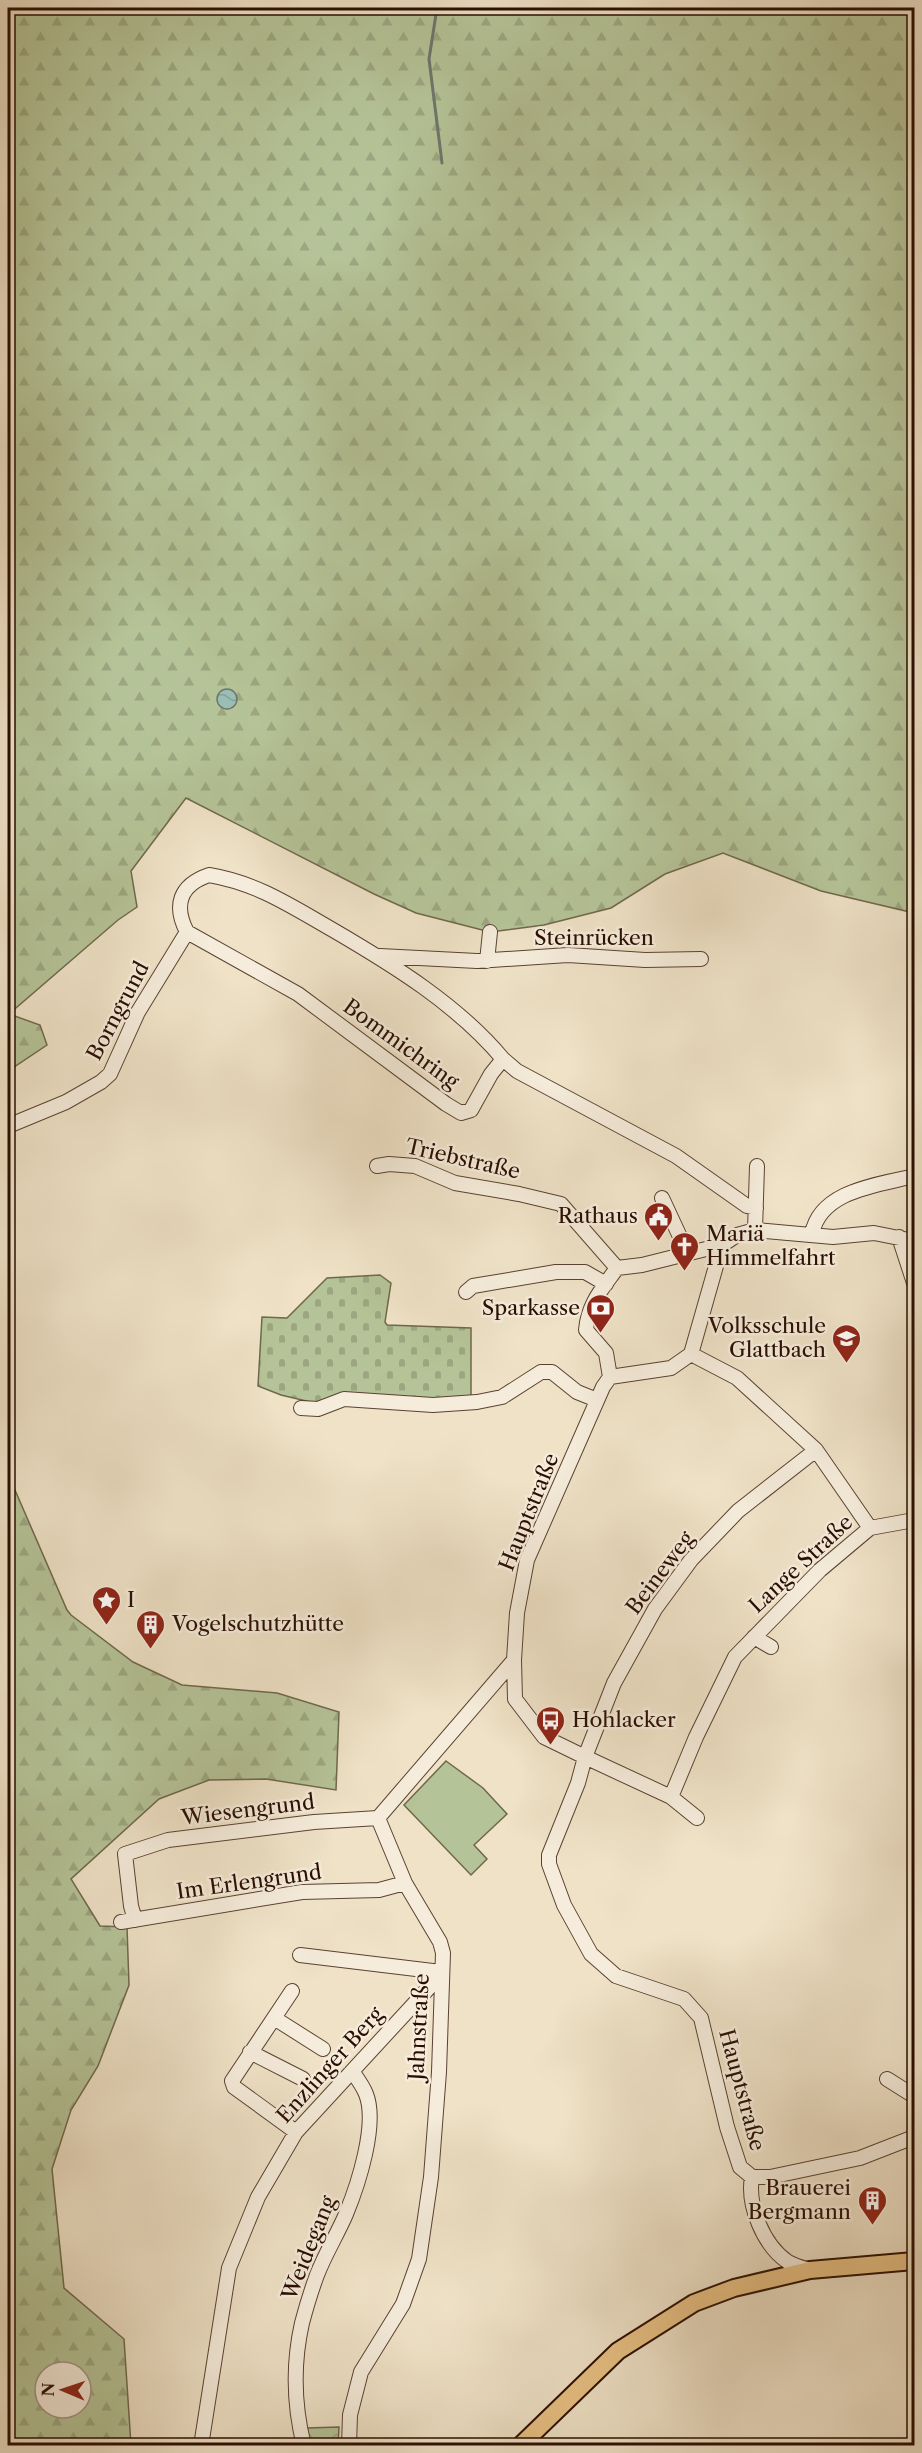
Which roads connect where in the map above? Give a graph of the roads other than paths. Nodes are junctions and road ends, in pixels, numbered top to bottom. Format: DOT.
graph roads {
  1 [pos="187,932"];
  2 [pos="490,932"];
  3 [pos="380,957"];
  4 [pos="701,959"];
  5 [pos="487,961"];
  6 [pos="503,1059"];
  7 [pos="8,1126"];
  8 [pos="377,1166"];
  9 [pos="757,1166"];
  10 [pos="915,1176"];
  11 [pos="662,1198"];
  12 [pos="756,1208"];
  13 [pos="755,1230"];
  14 [pos="812,1234"];
  15 [pos="899,1237"];
  16 [pos="915,1241"];
  17 [pos="722,1245"];
  18 [pos="688,1254"];
  19 [pos="617,1268"];
  20 [pos="915,1283"];
  21 [pos="606,1284"];
  22 [pos="466,1292"];
  23 [pos="690,1354"];
  24 [pos="610,1377"];
  25 [pos="597,1400"];
  26 [pos="301,1408"];
  27 [pos="816,1450"];
  28 [pos="915,1520"];
  29 [pos="870,1528"];
  30 [pos="754,1637"];
  31 [pos="771,1647"];
  32 [pos="514,1660"];
  33 [pos="585,1757"];
  34 [pos="671,1797"];
  35 [pos="378,1818"];
  36 [pos="697,1818"];
  37 [pos="125,1854"];
  38 [pos="405,1883"];
  39 [pos="300,1954"];
  40 [pos="442,1968"];
  41 [pos="292,1991"];
  42 [pos="274,2018"];
  43 [pos="323,2049"];
  44 [pos="250,2052"];
  45 [pos="352,2071"];
  46 [pos="303,2079"];
  47 [pos="887,2079"];
  48 [pos="915,2096"];
  49 [pos="296,2132"];
  50 [pos="915,2137"];
  51 [pos="752,2177"];
  52 [pos="915,2261"];
  53 [pos="810,2270"];
  54 [pos="201,2445"];
  55 [pos="304,2445"];
  56 [pos="349,2445"];
  57 [pos="520,2445"];
  1 -- 3 [label="street"];
  1 -- 6 [label="street, Bommichring"];
  1 -- 7 [label="street, Borngrund"];
  2 -- 5 [label="street"];
  3 -- 5 [label="street, Steinrücken"];
  3 -- 6 [label="street"];
  4 -- 5 [label="street, Steinrücken"];
  6 -- 12 [label="street"];
  8 -- 19 [label="street, Triebstraße"];
  9 -- 12 [label="street"];
  10 -- 14 [label="street"];
  11 -- 18 [label="street"];
  12 -- 13 [label="street"];
  13 -- 14 [label="street"];
  13 -- 17 [label="street"];
  14 -- 15 [label="street"];
  15 -- 16 [label="street"];
  15 -- 20 [label="street"];
  17 -- 18 [label="street"];
  17 -- 23 [label="street"];
  18 -- 19 [label="street"];
  19 -- 21 [label="street"];
  21 -- 22 [label="street"];
  21 -- 24 [label="street"];
  23 -- 24 [label="street"];
  23 -- 27 [label="street"];
  24 -- 25 [label="street, Hauptstraße"];
  25 -- 26 [label="street"];
  25 -- 32 [label="street, Hauptstraße"];
  27 -- 29 [label="street"];
  27 -- 33 [label="street, Beineweg"];
  28 -- 29 [label="street, Lange Straße"];
  29 -- 30 [label="street, Lange Straße"];
  30 -- 31 [label="street, Lange Straße"];
  30 -- 34 [label="street, Lange Straße"];
  32 -- 33 [label="street, Hauptstraße"];
  32 -- 35 [label="street"];
  33 -- 34 [label="street"];
  33 -- 51 [label="street, Hauptstraße"];
  34 -- 36 [label="street"];
  35 -- 37 [label="street, Wiesengrund"];
  35 -- 38 [label="street, Jahnstraße"];
  37 -- 38 [label="street, Im Erlengrund"];
  38 -- 40 [label="street, Jahnstraße"];
  39 -- 40 [label="street"];
  40 -- 45 [label="street, Enzlinger Berg"];
  40 -- 56 [label="street, Jahnstraße"];
  41 -- 42 [label="street"];
  42 -- 43 [label="street"];
  42 -- 44 [label="street"];
  44 -- 46 [label="street"];
  44 -- 49 [label="street"];
  45 -- 49 [label="street, Enzlinger Berg"];
  45 -- 55 [label="street, Weidegang"];
  47 -- 48 [label="street"];
  49 -- 54 [label="street, Enzlinger Berg"];
  50 -- 51 [label="street"];
  51 -- 53 [label="street, Hauptstraße"];
  52 -- 53 [label="main road"];
  53 -- 57 [label="main road"];
}
